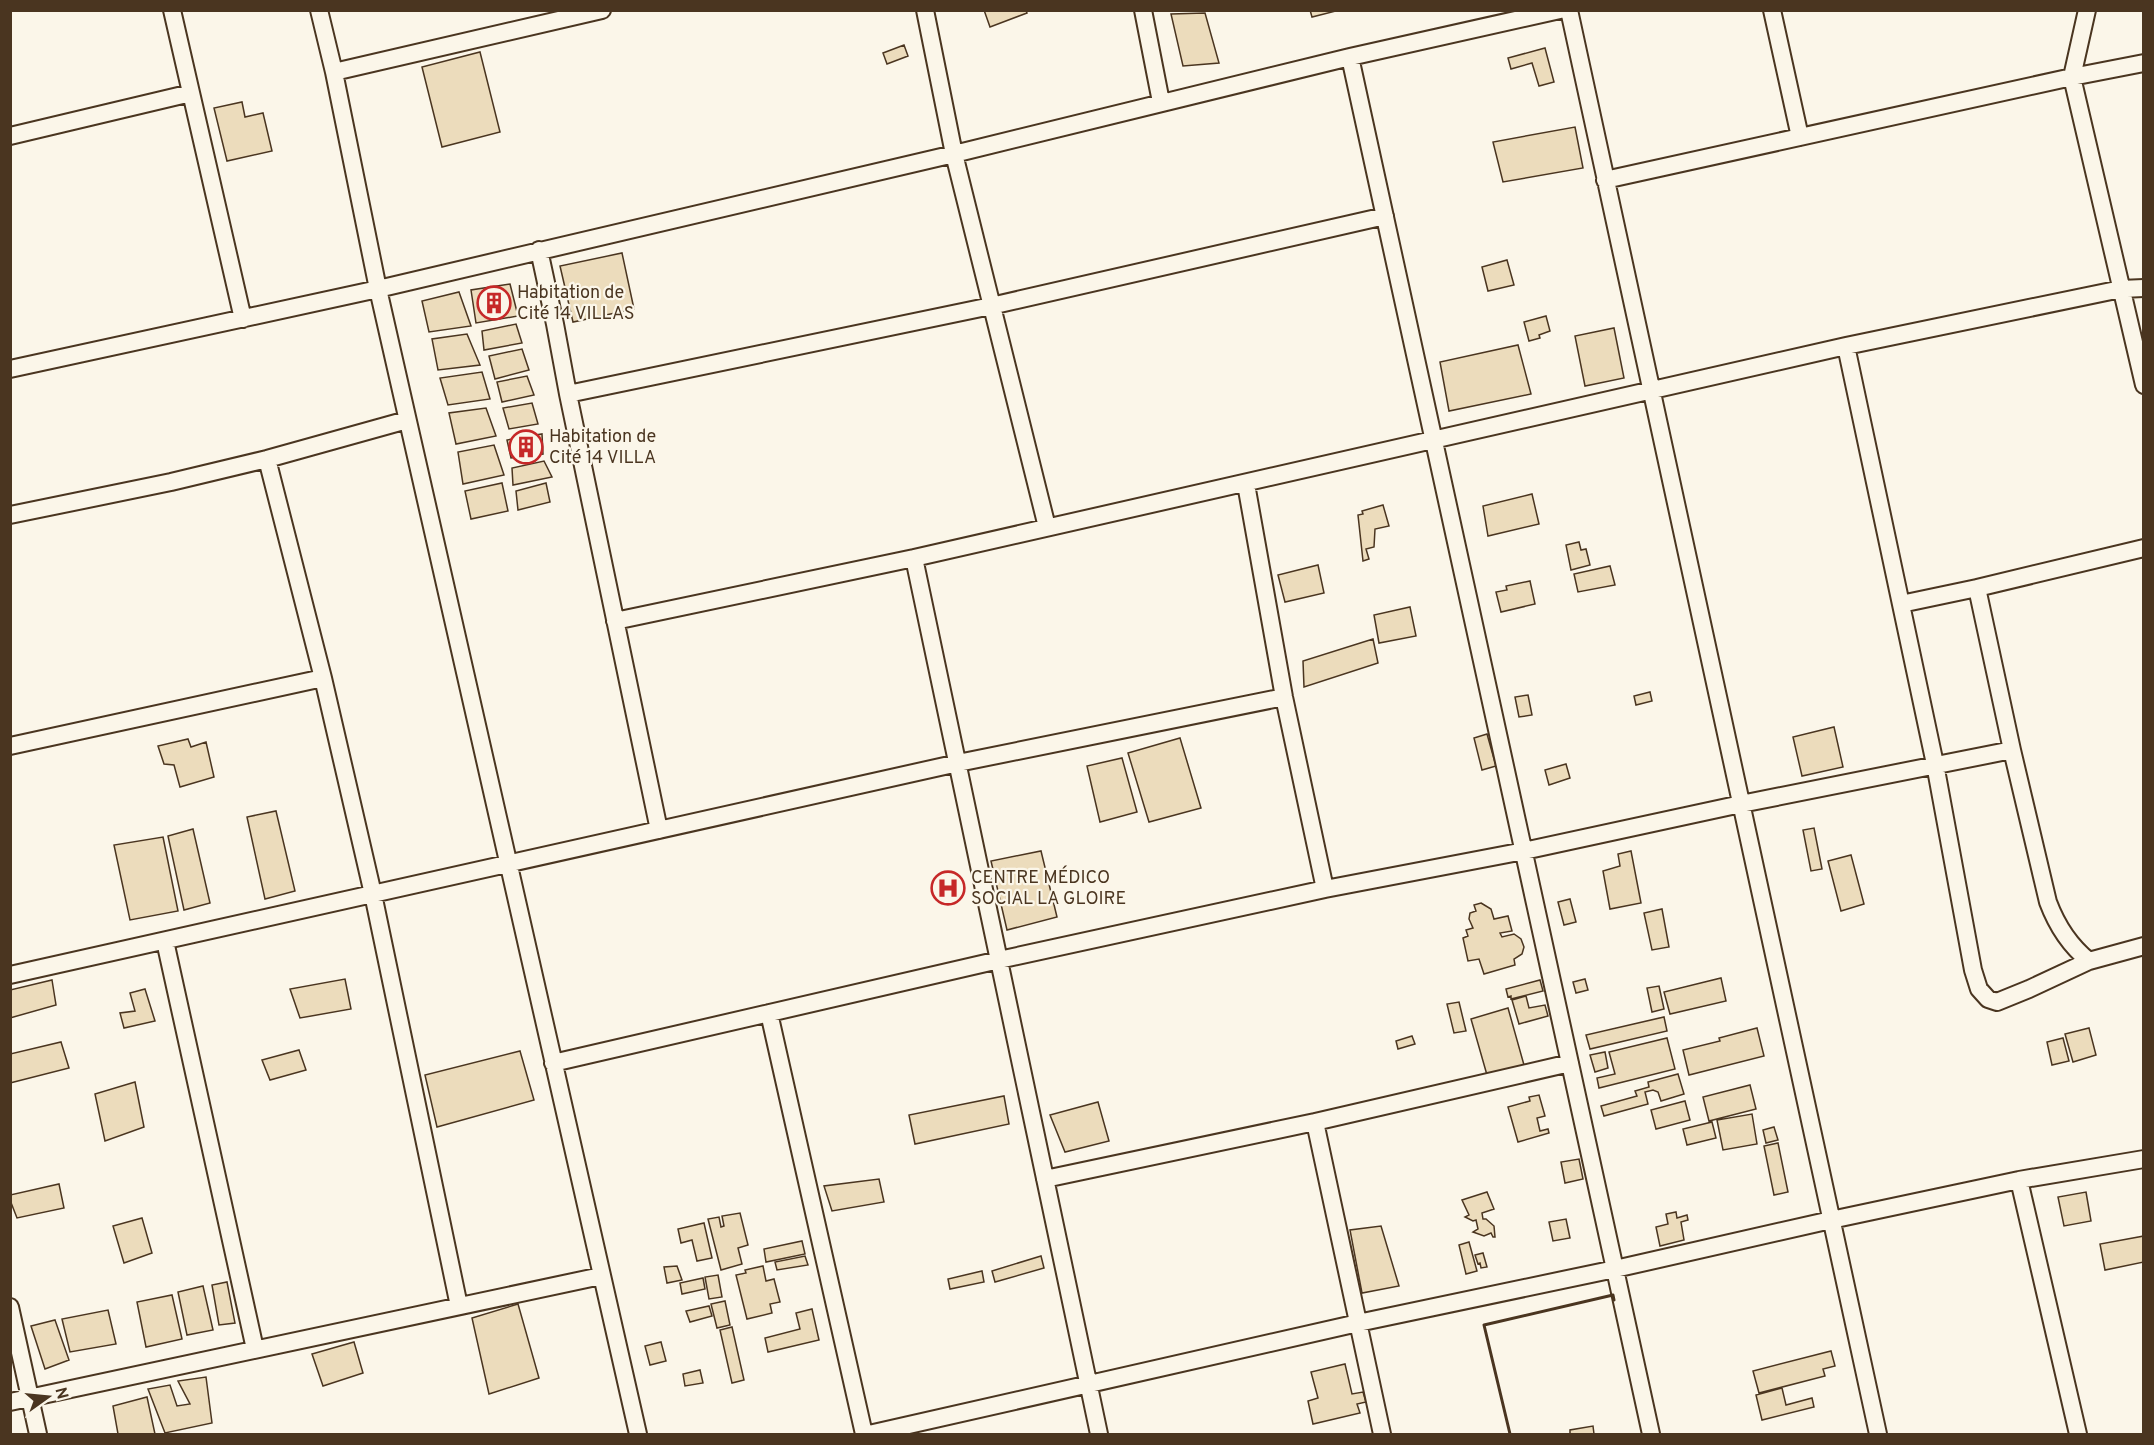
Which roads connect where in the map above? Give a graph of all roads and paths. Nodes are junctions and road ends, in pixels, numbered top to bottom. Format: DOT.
graph roads {
  1 [pos="172,10"];
  2 [pos="320,10"];
  3 [pos="602,10"];
  4 [pos="925,10"];
  5 [pos="1143,10"];
  6 [pos="1560,10"];
  7 [pos="1569,10"];
  8 [pos="1772,10"];
  9 [pos="2087,10"];
  10 [pos="1350,57"];
  11 [pos="2144,63"];
  12 [pos="334,72"];
  13 [pos="2072,77"];
  14 [pos="191,93"];
  15 [pos="1161,102"];
  16 [pos="10,136"];
  17 [pos="1800,137"];
  18 [pos="954,154"];
  19 [pos="1605,180"];
  20 [pos="1385,216"];
  21 [pos="539,250"];
  22 [pos="2144,288"];
  23 [pos="378,289"];
  24 [pos="2121,289"];
  25 [pos="991,306"];
  26 [pos="243,319"];
  27 [pos="1846,346"];
  28 [pos="10,369"];
  29 [pos="2144,385"];
  30 [pos="1652,391"];
  31 [pos="568,394"];
  32 [pos="407,420"];
  33 [pos="1434,439"];
  34 [pos="267,459"];
  35 [pos="1246,484"];
  36 [pos="10,515"];
  37 [pos="1047,527"];
  38 [pos="2144,548"];
  39 [pos="914,558"];
  40 [pos="1977,588"];
  41 [pos="1901,604"];
  42 [pos="615,621"];
  43 [pos="323,678"];
  44 [pos="1284,697"];
  45 [pos="10,746"];
  46 [pos="2012,750"];
  47 [pos="957,763"];
  48 [pos="1935,764"];
  49 [pos="1741,804"];
  50 [pos="659,830"];
  51 [pos="1524,851"];
  52 [pos="508,864"];
  53 [pos="1325,889"];
  54 [pos="373,894"];
  55 [pos="165,941"];
  56 [pos="2144,946"];
  57 [pos="999,960"];
  58 [pos="2089,961"];
  59 [pos="10,975"];
  60 [pos="769,1013"];
  61 [pos="553,1063"];
  62 [pos="1570,1063"];
  63 [pos="1315,1122"];
  64 [pos="2144,1160"];
  65 [pos="1045,1179"];
  66 [pos="2019,1180"];
  67 [pos="1831,1220"];
  68 [pos="1615,1269"];
  69 [pos="602,1276"];
  70 [pos="459,1306"];
  71 [pos="10,1307"];
  72 [pos="1358,1323"];
  73 [pos="255,1349"];
  74 [pos="1089,1385"];
  75 [pos="30,1397"];
  76 [pos="10,1401"];
  77 [pos="38,1434"];
  78 [pos="638,1434"];
  79 [pos="864,1434"];
  80 [pos="869,1434"];
  81 [pos="1099,1434"];
  82 [pos="1382,1434"];
  83 [pos="1651,1434"];
  84 [pos="1878,1434"];
  85 [pos="2078,1434"];
  1 -- 14 [label="street"];
  2 -- 12 [label="street"];
  3 -- 12 [label="street"];
  4 -- 18 [label="street"];
  5 -- 15 [label="street"];
  6 -- 10 [label="street"];
  7 -- 19 [label="street"];
  8 -- 17 [label="street"];
  9 -- 13 [label="street"];
  10 -- 15 [label="street"];
  10 -- 20 [label="street"];
  11 -- 13 [label="street"];
  12 -- 23 [label="street"];
  13 -- 17 [label="street"];
  13 -- 24 [label="street"];
  14 -- 16 [label="street"];
  14 -- 26 [label="street"];
  15 -- 18 [label="street"];
  17 -- 19 [label="street"];
  18 -- 21 [label="street"];
  18 -- 25 [label="street"];
  19 -- 30 [label="street"];
  20 -- 25 [label="street"];
  20 -- 33 [label="street"];
  21 -- 23 [label="street"];
  21 -- 31 [label="street"];
  22 -- 24 [label="street"];
  23 -- 26 [label="street"];
  23 -- 32 [label="street"];
  24 -- 27 [label="street"];
  24 -- 29 [label="street"];
  25 -- 31 [label="street"];
  25 -- 37 [label="street"];
  26 -- 28 [label="street"];
  27 -- 30 [label="street"];
  27 -- 41 [label="street"];
  30 -- 33 [label="street"];
  30 -- 49 [label="street"];
  31 -- 42 [label="street"];
  32 -- 34 [label="street"];
  32 -- 52 [label="street"];
  33 -- 35 [label="street"];
  33 -- 51 [label="street"];
  34 -- 36 [label="street"];
  34 -- 43 [label="street"];
  35 -- 37 [label="street"];
  35 -- 44 [label="street"];
  37 -- 39 [label="street"];
  38 -- 40 [label="street"];
  39 -- 42 [label="street"];
  39 -- 47 [label="street"];
  40 -- 41 [label="street"];
  40 -- 46 [label="street"];
  41 -- 48 [label="street"];
  42 -- 50 [label="street"];
  43 -- 45 [label="street"];
  43 -- 54 [label="street"];
  44 -- 47 [label="street"];
  44 -- 53 [label="street"];
  46 -- 48 [label="street"];
  46 -- 58 [label="street"];
  47 -- 50 [label="street"];
  47 -- 57 [label="street"];
  48 -- 49 [label="street"];
  48 -- 58 [label="street"];
  49 -- 51 [label="street"];
  49 -- 67 [label="street"];
  50 -- 52 [label="street"];
  51 -- 53 [label="street"];
  51 -- 62 [label="street"];
  52 -- 54 [label="street"];
  52 -- 61 [label="street"];
  53 -- 57 [label="street"];
  54 -- 55 [label="street"];
  54 -- 70 [label="street"];
  55 -- 59 [label="street"];
  55 -- 73 [label="street"];
  56 -- 58 [label="street"];
  57 -- 60 [label="street"];
  57 -- 65 [label="street"];
  60 -- 61 [label="street"];
  60 -- 79 [label="street"];
  61 -- 69 [label="street"];
  62 -- 63 [label="street"];
  62 -- 68 [label="street"];
  63 -- 65 [label="street"];
  63 -- 72 [label="street"];
  64 -- 66 [label="street"];
  65 -- 74 [label="street"];
  66 -- 67 [label="street"];
  66 -- 85 [label="street"];
  67 -- 68 [label="street"];
  67 -- 84 [label="street"];
  68 -- 72 [label="street"];
  68 -- 83 [label="street"];
  69 -- 70 [label="street"];
  69 -- 78 [label="street"];
  70 -- 73 [label="street"];
  71 -- 75 [label="street"];
  72 -- 74 [label="street"];
  72 -- 82 [label="street"];
  73 -- 75 [label="street"];
  74 -- 80 [label="street"];
  74 -- 81 [label="street"];
  75 -- 76 [label="street"];
  75 -- 77 [label="street"];
}
